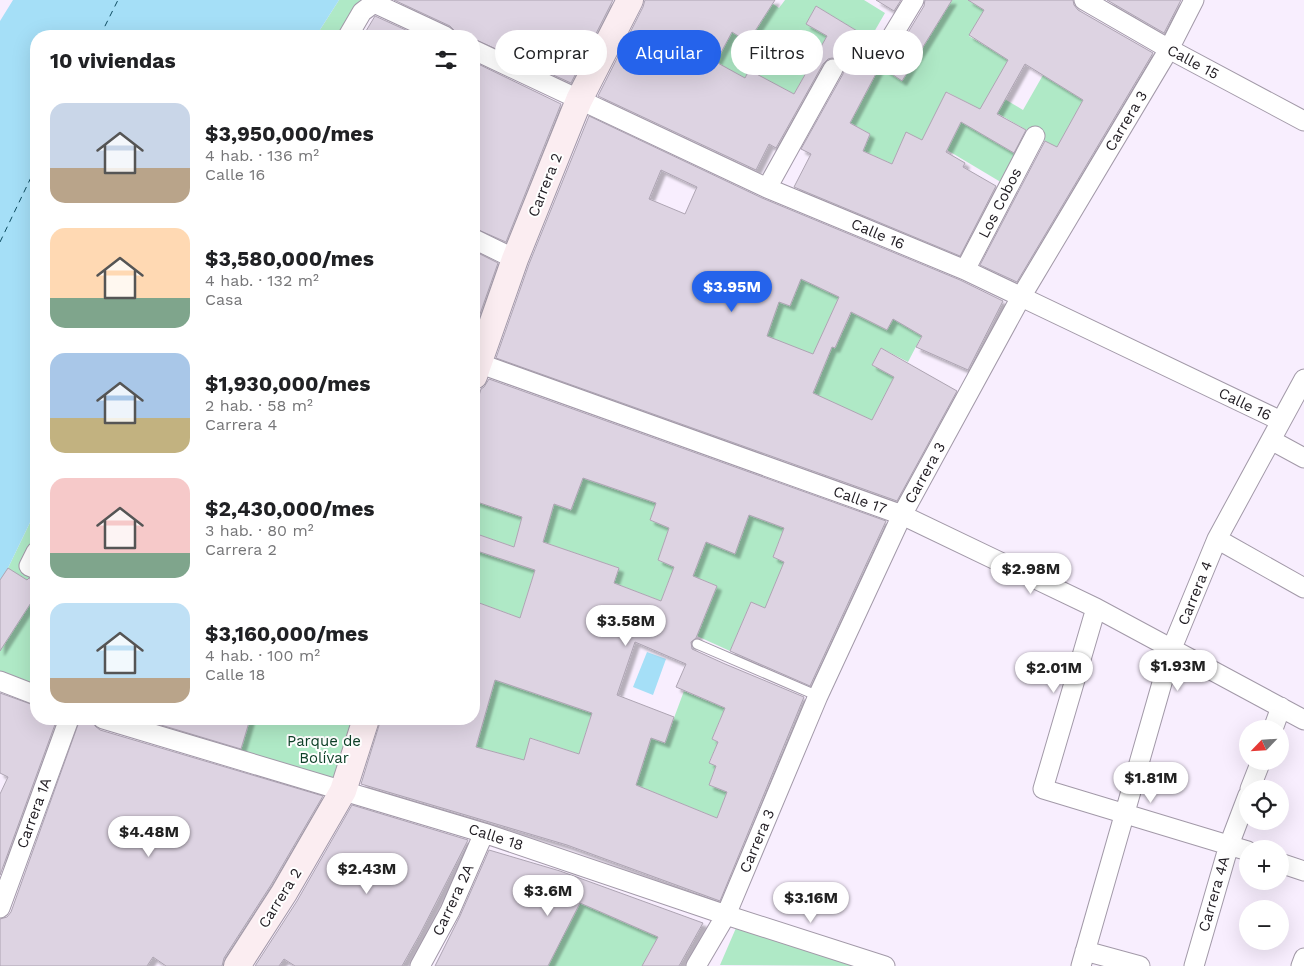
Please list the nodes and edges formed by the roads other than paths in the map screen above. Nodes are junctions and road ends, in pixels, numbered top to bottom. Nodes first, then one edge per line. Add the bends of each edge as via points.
1 (630, 0) edge
2 (914, 0) edge
3 (1084, 0) edge
4 (1194, 0) edge
5 (375, 2) edge
6 (352, 30) edge
7 (433, 30) edge
8 (896, 30) edge
9 (1169, 49) junction
10 (480, 53) edge
11 (833, 69) dead end
12 (578, 100) junction
13 (1304, 121) edge
14 (1034, 136) dead end
15 (767, 188) junction
16 (480, 242) edge
17 (515, 259) junction
18 (965, 270) junction
19 (1021, 297) junction
20 (480, 358) edge
21 (480, 370) edge
22 (1304, 379) edge
23 (1281, 421) junction
24 (1271, 440) junction
25 (1304, 458) edge
26 (902, 515) junction
27 (1217, 539) junction
28 (1304, 588) edge
29 (1096, 608) junction
30 (697, 644) dead end
31 (1172, 648) junction
32 (0, 681) edge
33 (30, 693) edge
34 (818, 696) junction
35 (1281, 707) junction
36 (1276, 720) edge
37 (1304, 720) edge
38 (66, 725) edge
39 (123, 725) edge
40 (364, 725) edge
41 (343, 791) junction
42 (1125, 814) junction
43 (1239, 818) edge
44 (484, 832) junction
45 (1228, 845) junction
46 (1239, 848) edge
47 (1289, 866) edge
48 (1304, 871) edge
49 (0, 908) edge
50 (726, 915) junction
51 (1304, 958) edge
52 (1083, 959) edge
53 (237, 966) edge
54 (420, 966) edge
55 (696, 966) edge
56 (885, 966) edge
57 (1140, 966) edge
58 (1194, 966) edge
59 (1301, 966) edge

1 - 12 main road, Carrera 2
2 - 8 street
3 - 9 street, Calle 15
4 - 9 street, Carrera 3
5 - 6 street via 362,12
5 - 7 street
9 - 13 street, Calle 15
9 - 19 street, Carrera 3
10 - 12 street, Calle 16
11 - 15 street
12 - 15 street, Calle 16
12 - 17 main road, Carrera 2
14 - 18 street, Los Cobos
15 - 18 street, Calle 16
16 - 17 street
17 - 20 main road, Carrera 2
18 - 19 street, Calle 16
19 - 23 street, Calle 16
19 - 26 street, Carrera 3
21 - 26 street, Calle 17
22 - 23 street, Carrera 4
23 - 24 street, Carrera 4
24 - 25 street, Calle 16
24 - 27 street, Carrera 4
26 - 29 street, Calle 17
26 - 34 street, Carrera 3
27 - 28 street
27 - 31 street, Carrera 4
29 - 31 street, Calle 17
29 - 42 street via 1043,789
30 - 34 lane
31 - 35 street, Calle 17
31 - 42 street, Carrera 4
32 - 33 street
34 - 50 street, Carrera 3
35 - 36 street
35 - 37 street, Calle 17
38 - 49 street, Carrera 1A
39 - 41 street, Calle 18
40 - 41 main road, Carrera 2
41 - 44 street, Calle 18
41 - 53 main road, Carrera 2
42 - 45 street
42 - 52 street, Carrera 4
43 - 45 street, Carrera 4A
44 - 50 street, Calle 18
44 - 54 street, Carrera 2A via 450,910
45 - 46 street
45 - 58 street, Carrera 4A
47 - 48 street
50 - 55 street, Carrera 3
50 - 56 street, Calle 18
51 - 59 street
52 - 57 street

